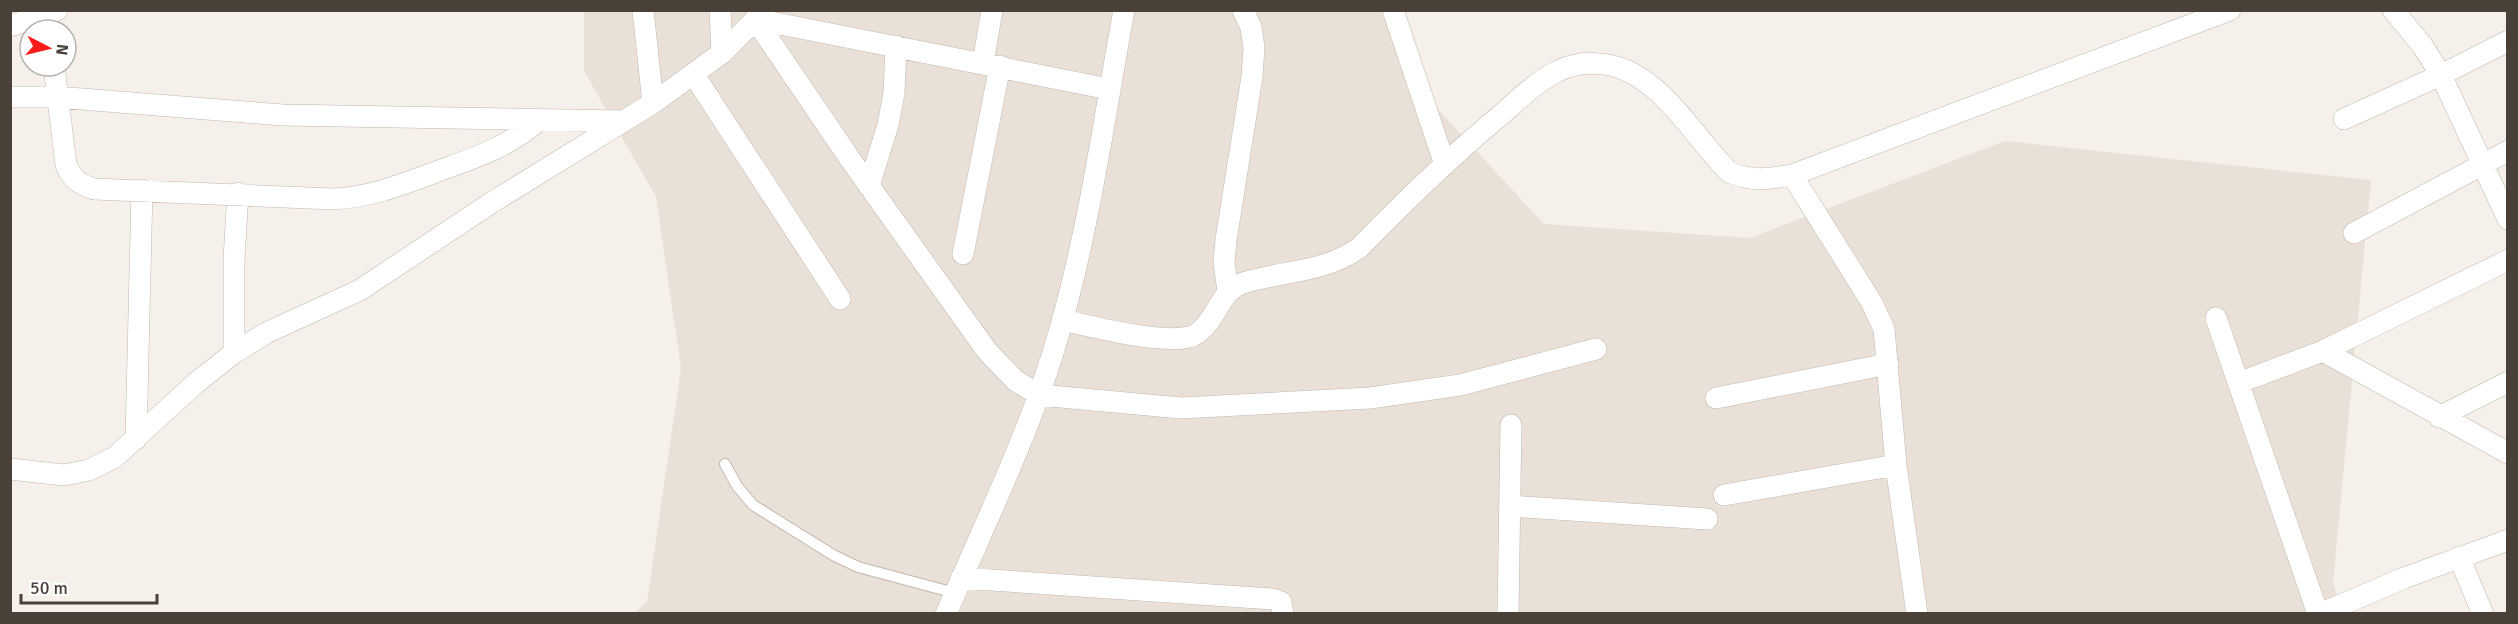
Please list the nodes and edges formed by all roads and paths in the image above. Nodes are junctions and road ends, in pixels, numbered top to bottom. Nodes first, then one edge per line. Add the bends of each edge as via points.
1 (643, 10) edge
2 (720, 10) edge
3 (992, 10) edge
4 (1125, 10) edge
5 (1243, 10) edge
6 (1393, 10) edge
7 (2230, 10) edge
8 (2393, 10) edge
9 (760, 15) edge
10 (52, 16) edge
11 (10, 26) edge
12 (2508, 41) edge
13 (896, 46) junction
14 (722, 53) junction
15 (992, 64) junction
16 (694, 75) junction
17 (2441, 75) junction
18 (55, 78) edge
19 (1109, 89) junction
20 (10, 97) edge
21 (56, 97) junction
22 (653, 103) junction
23 (2344, 119) dead end
24 (539, 120) junction
25 (623, 121) junction
26 (2508, 151) edge
27 (1444, 162) junction
28 (2480, 165) junction
29 (1792, 175) junction
30 (869, 186) junction
31 (142, 190) junction
32 (238, 193) junction
33 (2508, 219) edge
34 (2354, 233) dead end
35 (963, 254) dead end
36 (2508, 260) edge
37 (1228, 291) junction
38 (840, 299) dead end
39 (2216, 318) dead end
40 (1062, 320) junction
41 (1596, 349) dead end
42 (2324, 351) junction
43 (234, 353) junction
44 (1888, 364) junction
45 (2508, 382) edge
46 (2238, 383) junction
47 (1039, 395) junction
48 (1716, 398) dead end
49 (2439, 417) junction
50 (1511, 425) dead end
51 (136, 439) junction
52 (2508, 453) edge
53 (725, 464) dead end
54 (1896, 465) junction
55 (10, 469) edge
56 (1724, 495) dead end
57 (1510, 506) junction
58 (1707, 519) dead end
59 (2508, 540) edge
60 (2460, 557) junction
61 (958, 585) junction
62 (946, 614) edge
63 (1283, 614) edge
64 (1508, 614) edge
65 (1917, 614) edge
66 (2319, 614) edge
67 (2483, 614) edge

1 - 22 street
2 - 14 street
3 - 15 street
4 - 19 street
5 - 37 street via 1254,48 1226,240
6 - 27 street
7 - 29 street
8 - 17 street
9 - 13 street
9 - 14 street
9 - 30 street
10 - 11 street
12 - 17 street
13 - 15 street
13 - 30 street via 892,104
14 - 16 street
15 - 19 street
15 - 35 street
16 - 22 street
16 - 38 street
17 - 23 street
17 - 28 street
18 - 21 street
19 - 40 street
20 - 21 street
21 - 24 street via 282,115
21 - 31 street via 71,177 94,189
22 - 25 street
24 - 25 street
24 - 32 street via 497,150 362,197 333,200
25 - 43 street via 360,290 266,333
26 - 28 street
27 - 29 street via 1555,72 1596,63 1630,72 1646,82 1730,172 1759,180
27 - 37 street via 1344,259 1245,283
28 - 33 street
28 - 34 street
29 - 44 street via 1879,314
30 - 47 street via 987,351 1016,381
31 - 32 street
31 - 51 street
32 - 43 street
36 - 42 street
37 - 40 street via 1208,323 1190,337 1173,339
39 - 46 street
40 - 47 street
41 - 47 street via 1460,385 1370,398 1181,408
42 - 46 street
42 - 49 street
43 - 51 street
44 - 48 street
44 - 54 street
45 - 49 street
46 - 66 street
47 - 61 street
49 - 52 street
50 - 57 street
51 - 55 street via 115,457 89,470 64,475
53 - 61 lane via 753,505 833,555 876,573
54 - 56 street
54 - 65 street
57 - 58 street
57 - 64 street
59 - 60 street
60 - 66 street
60 - 67 street
61 - 62 street
61 - 63 street via 1273,599 1281,602

